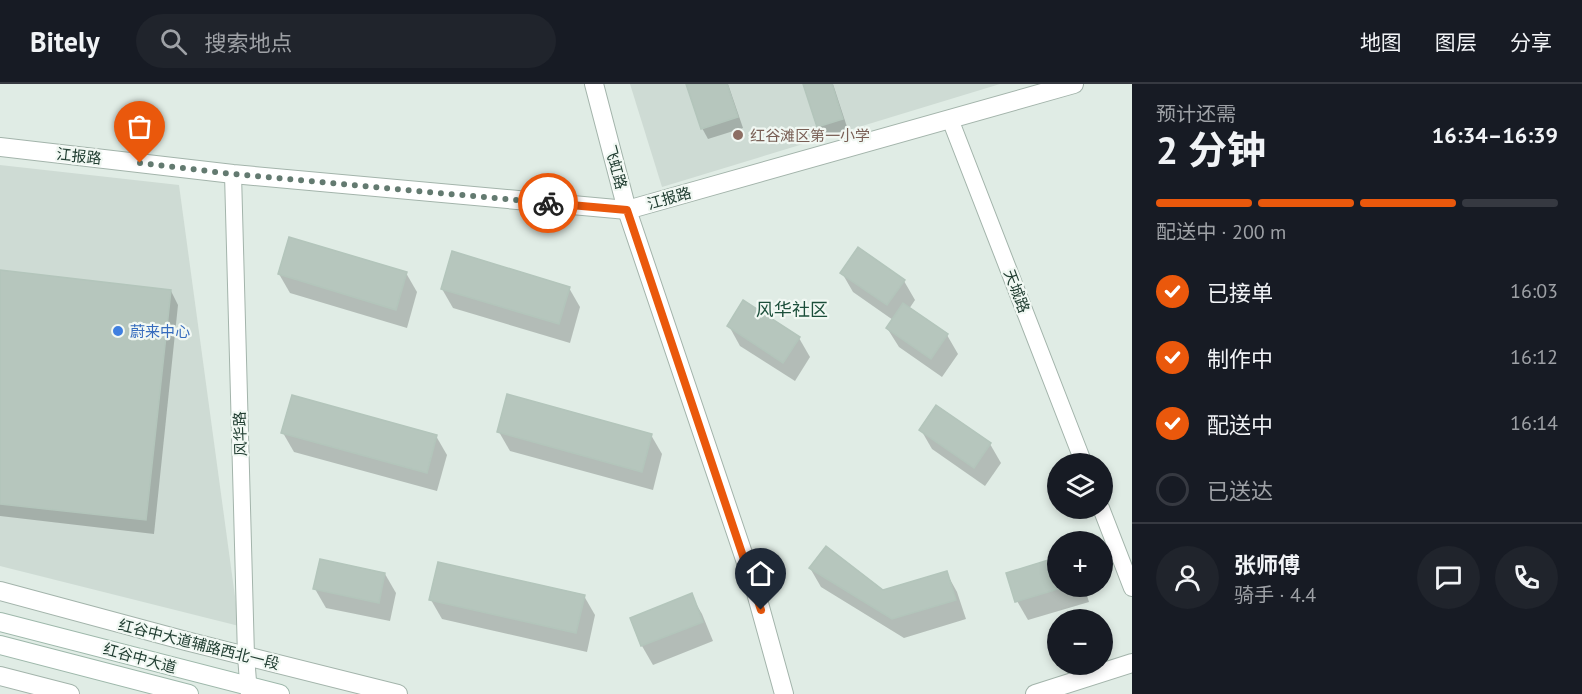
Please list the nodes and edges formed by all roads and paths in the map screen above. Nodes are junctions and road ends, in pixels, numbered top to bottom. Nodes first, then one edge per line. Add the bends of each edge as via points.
1 (594, 84) edge
2 (1074, 84) edge
3 (950, 119) junction
4 (0, 147) edge
5 (233, 174) junction
6 (627, 210) junction
7 (1080, 453) edge
8 (1105, 519) edge
9 (1132, 588) edge
10 (0, 591) edge
11 (0, 622) edge
12 (0, 645) edge
13 (246, 656) junction
14 (1132, 663) edge
15 (0, 676) edge
16 (249, 690) edge
17 (70, 694) edge
18 (189, 694) edge
19 (280, 694) edge
20 (398, 694) edge
21 (784, 694) edge
22 (1035, 694) edge

1 - 6 street, 飞虹路
2 - 3 street, 江报路
3 - 6 street, 江报路
3 - 7 street, 天城路
4 - 5 street, 江报路
5 - 6 street, 江报路
5 - 13 street, 风华路
6 - 21 street, 飞虹路 via 755,589
8 - 9 street
10 - 13 street, 红谷中大道辅路西北一段
11 - 16 street, 红谷中大道
12 - 18 street, 红谷中大道
13 - 16 street, 风华路
13 - 20 street, 红谷中大道辅路西北一段
14 - 22 street
15 - 17 street
16 - 19 street, 红谷中大道

